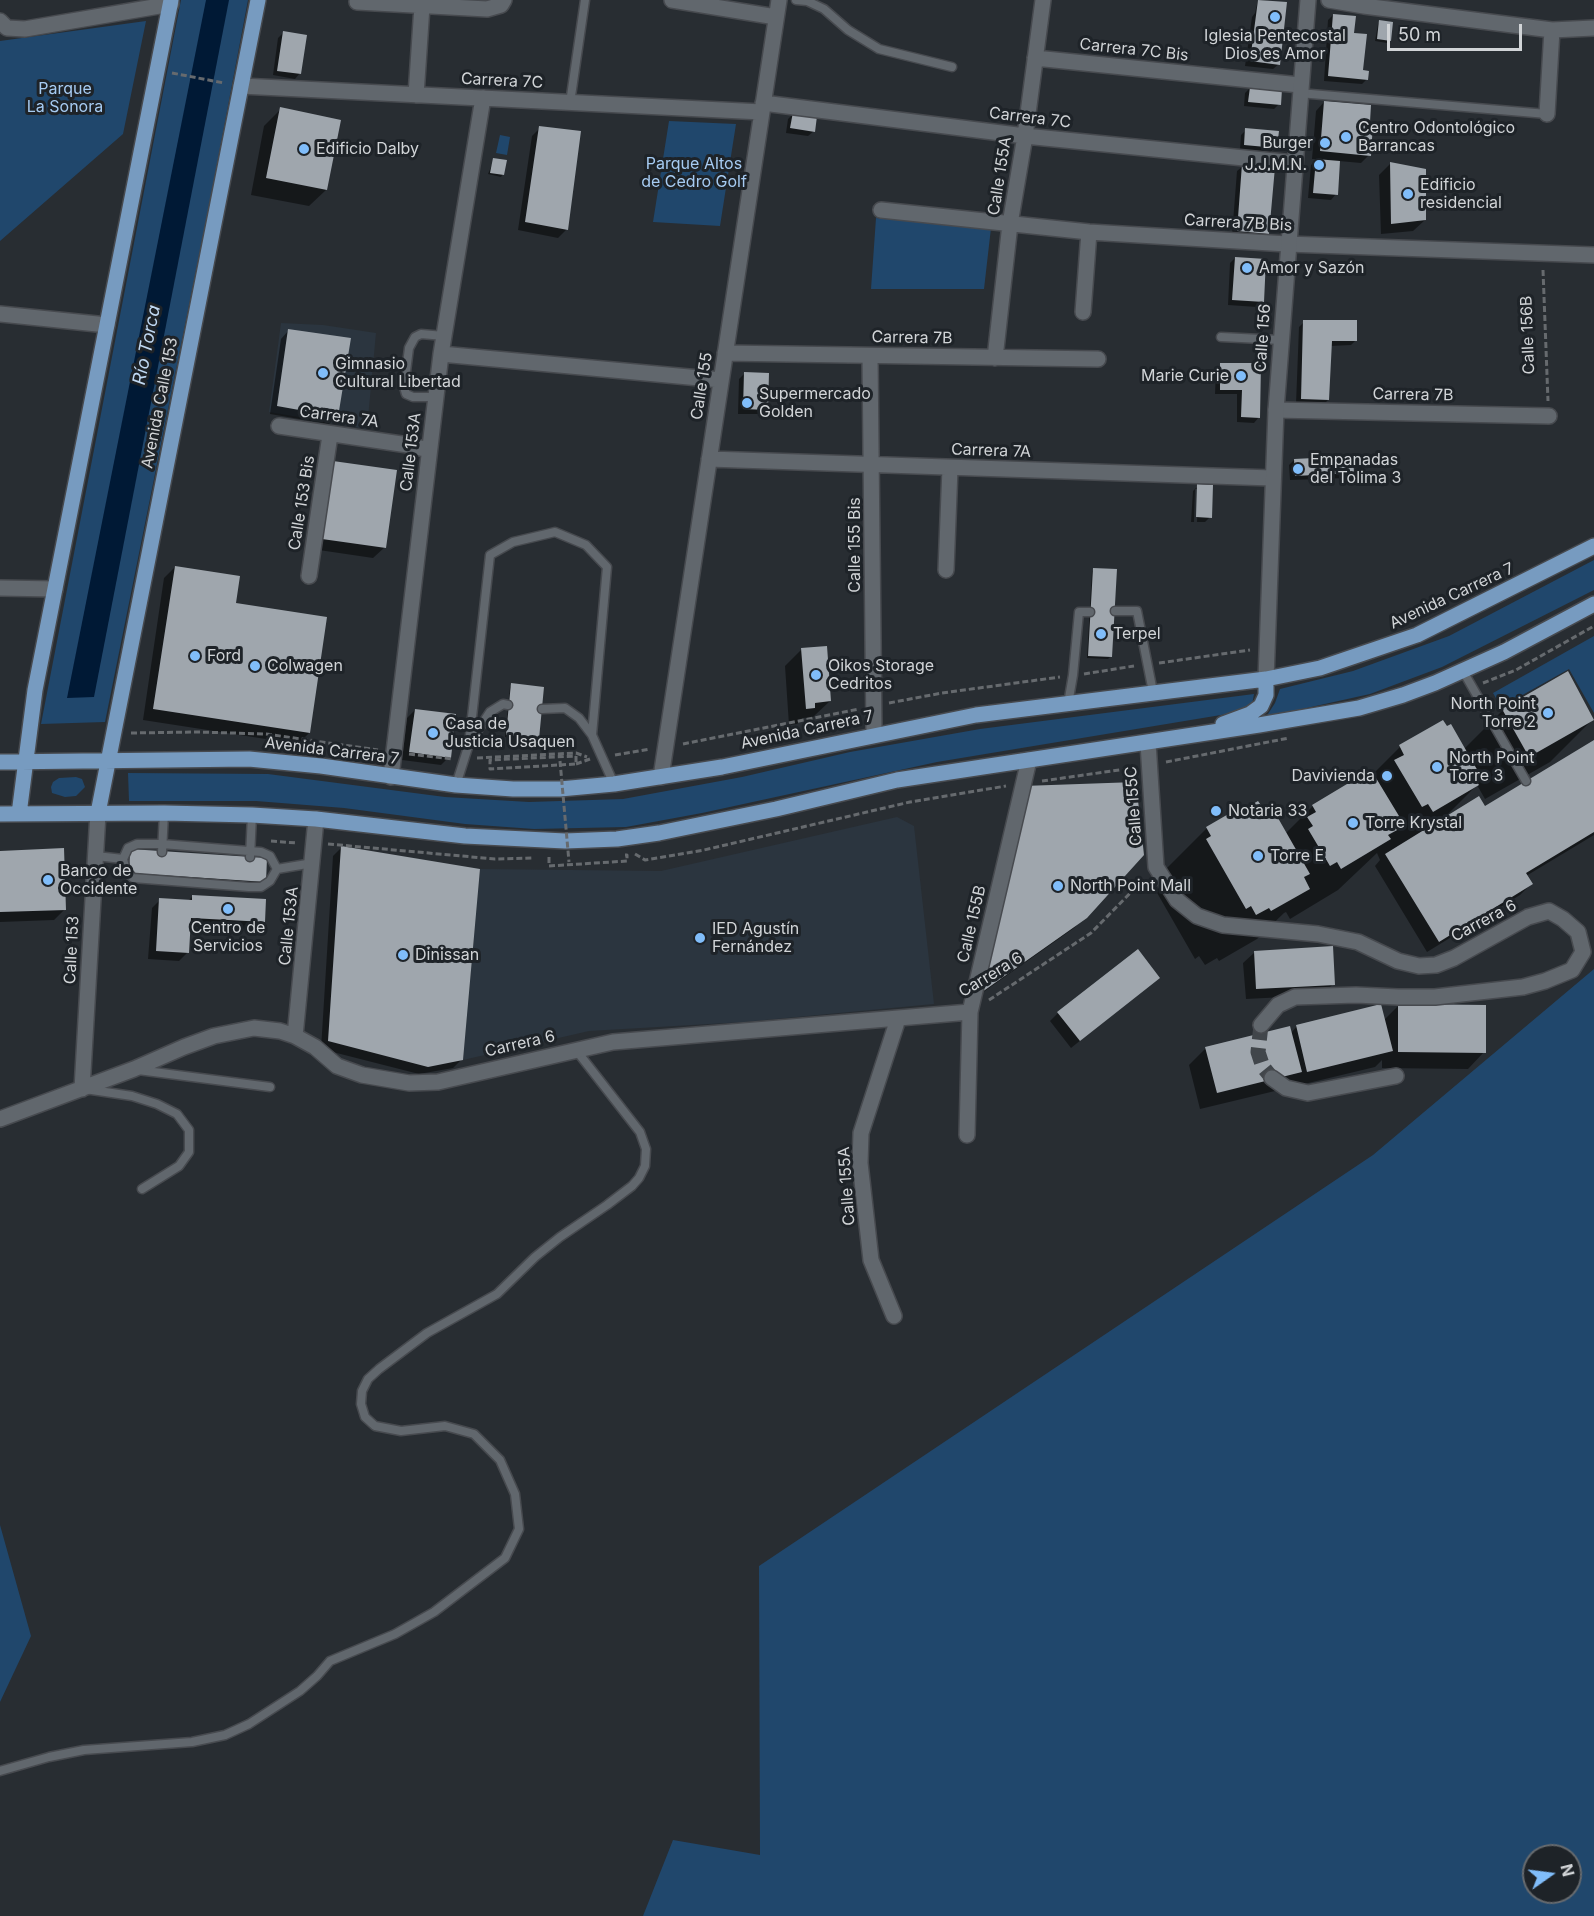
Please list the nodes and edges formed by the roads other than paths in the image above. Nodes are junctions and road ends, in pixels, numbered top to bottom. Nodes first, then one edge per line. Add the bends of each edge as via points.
1 (258, 0) edge
2 (585, 0) edge
3 (672, 0) edge
4 (779, 0) edge
5 (796, 0) edge
6 (1043, 0) edge
7 (1308, 0) edge
8 (1329, 0) edge
9 (171, 2) edge
10 (357, 2) dead end
11 (502, 3) edge
12 (422, 6) junction
13 (776, 17) junction
14 (0, 21) edge
15 (1594, 28) edge
16 (1552, 30) junction
17 (1035, 58) junction
18 (952, 67) dead end
19 (241, 86) junction
20 (1300, 89) junction
21 (416, 95) junction
22 (483, 98) junction
23 (570, 103) junction
24 (762, 107) junction
25 (1547, 114) joint
26 (1025, 136) junction
27 (1294, 163) junction
28 (881, 210) dead end
29 (1010, 224) junction
30 (1089, 232) junction
31 (1287, 244) junction
32 (1594, 255) edge
33 (1083, 312) dead end
34 (0, 314) edge
35 (107, 325) junction
36 (444, 336) junction
37 (1221, 337) dead end
38 (1281, 340) junction
39 (725, 353) junction
40 (441, 354) junction
41 (870, 356) junction
42 (995, 358) junction
43 (1098, 359) dead end
44 (721, 380) junction
45 (436, 397) junction
46 (1276, 410) junction
47 (1549, 416) road end
48 (279, 426) dead end
49 (330, 435) junction
50 (429, 450) junction
51 (709, 459) junction
52 (872, 465) junction
53 (950, 468) junction
54 (1272, 478) junction
55 (1594, 546) edge
56 (946, 570) dead end
57 (309, 576) dead end
58 (0, 588) edge
59 (55, 589) junction
60 (1594, 604) edge
61 (1115, 611) dead end
62 (1090, 612) dead end
63 (1464, 670) junction
64 (1266, 679) junction
65 (1153, 692) junction
66 (1068, 704) junction
67 (508, 705) dead end
68 (542, 709) dead end
69 (874, 734) junction
70 (592, 735) junction
71 (1180, 737) junction
72 (1148, 743) junction
73 (469, 744) junction
74 (109, 760) junction
75 (1029, 760) junction
76 (0, 762) edge
77 (25, 762) junction
78 (390, 777) junction
79 (661, 777) junction
80 (1526, 781) dead end
81 (456, 784) junction
82 (614, 784) junction
83 (98, 813) junction
84 (164, 813) junction
85 (0, 814) edge
86 (19, 814) junction
87 (252, 815) junction
88 (316, 819) junction
89 (162, 848) junction
90 (250, 854) junction
91 (96, 856) junction
92 (123, 859) junction
93 (313, 862) junction
94 (1156, 867) joint
95 (277, 869) junction
96 (970, 1012) junction
97 (898, 1019) junction
98 (1261, 1025) tunnel mouth
99 (296, 1036) junction
100 (576, 1050) junction
101 (134, 1069) junction
102 (1396, 1076) dead end
103 (1272, 1078) tunnel mouth
104 (270, 1087) dead end
105 (82, 1089) junction
106 (0, 1119) edge
107 (967, 1136) dead end
108 (142, 1189) dead end
109 (894, 1316) dead end
110 (0, 1772) edge

1 - 19 main road, Avenida Calle 153
2 - 23 lane
3 - 13 street
4 - 13 street, Calle 155
5 - 18 lane via 824,9 848,30 879,48
6 - 17 street, Calle 155A
7 - 20 street, Calle 156
8 - 16 street
9 - 14 street via 25,29 7,28
9 - 35 main road
10 - 12 street
11 - 12 street via 487,9
12 - 21 street
13 - 24 street, Calle 155
15 - 16 street
16 - 25 street
17 - 20 street, Carrera 7C Bis
17 - 26 street, Calle 155A
19 - 21 street, Carrera 7C
19 - 74 main road, Avenida Calle 153
20 - 25 lane, Carrera 7C Bis
20 - 27 street, Calle 156
21 - 22 street, Carrera 7C
22 - 23 street, Carrera 7C
22 - 36 street, Calle 153A
23 - 24 street, Carrera 7C
24 - 26 street, Carrera 7C
24 - 39 street, Calle 155
26 - 27 street, Carrera 7C
26 - 29 street, Calle 155A
27 - 31 street, Calle 156
28 - 29 street, Carrera 7B Bis
29 - 30 street, Carrera 7B Bis
29 - 42 street, Calle 155A
30 - 31 street, Carrera 7B Bis
30 - 33 street
31 - 32 street, Carrera 7B Bis
31 - 38 street, Calle 156
34 - 35 street
35 - 59 main road
36 - 40 street, Calle 153A
36 - 45 lane via 415,337 404,387 413,398
37 - 38 lane
38 - 46 street, Calle 156
39 - 41 street, Carrera 7B
39 - 44 street, Calle 155
40 - 44 street
40 - 45 street, Calle 153A
41 - 42 street, Carrera 7B
41 - 52 street, Calle 155 Bis
42 - 43 street, Carrera 7B
44 - 51 street, Calle 155
45 - 50 street, Calle 153A
46 - 47 street, Carrera 7B
46 - 54 street, Calle 156
48 - 49 street, Carrera 7A
49 - 50 street, Carrera 7A
49 - 57 street, Calle 153 Bis
50 - 78 street, Calle 153A
51 - 52 street, Carrera 7A
51 - 79 street, Calle 155
52 - 53 street, Carrera 7A
52 - 69 street, Calle 155 Bis
53 - 54 street, Carrera 7A
53 - 56 street
54 - 64 street, Calle 156
55 - 64 main road, Avenida Carrera 7 via 1418,635 1329,665
58 - 59 street
59 - 77 main road
60 - 63 main road
61 - 65 lane via 1137,611
62 - 66 lane via 1079,612
63 - 71 main road via 1359,708
63 - 80 lane
64 - 65 main road, Avenida Carrera 7
64 - 71 main road via 1261,706 1250,714
65 - 66 main road, Avenida Carrera 7
66 - 69 main road, Avenida Carrera 7 via 976,715
67 - 73 lane via 490,712
68 - 70 lane via 565,708
69 - 79 main road, Avenida Carrera 7
70 - 73 lane via 607,567 586,545 555,531 513,542 489,555
70 - 82 lane
71 - 72 main road
72 - 75 main road
72 - 94 street, Calle 155C
73 - 81 lane
74 - 77 main road, Avenida Carrera 7
74 - 78 main road, Avenida Carrera 7 via 249,759
74 - 83 main road, Avenida Calle 153
75 - 88 main road via 897,780 776,809 617,839 565,841 465,836
75 - 96 street, Calle 155B
76 - 77 main road, Avenida Carrera 7
77 - 86 main road
78 - 81 main road, Avenida Carrera 7
79 - 82 main road, Avenida Carrera 7
81 - 82 main road, Avenida Carrera 7 via 560,789
83 - 84 main road
83 - 86 main road
83 - 91 street, Calle 153
84 - 87 main road
84 - 89 lane
85 - 86 main road
87 - 88 main road
87 - 90 lane
88 - 93 street, Calle 153A
89 - 90 lane
89 - 92 lane via 137,844 128,848
90 - 95 lane via 261,852 270,856
91 - 92 lane
91 - 105 street, Calle 153
92 - 95 lane via 133,878 261,887
93 - 95 lane
93 - 99 street, Calle 153A
94 - 98 street, Carrera 6 via 1177,900 1197,916 1223,925 1358,942 1398,961 1419,966 1454,958 1528,917 1549,911 1578,932 1583,952 1572,970 1545,981 1436,997 1295,997 1278,1005
96 - 97 street, Carrera 6
96 - 107 street, Calle 155B
97 - 100 street, Carrera 6 via 613,1042
97 - 109 street, Calle 155A via 861,1133 860,1163 871,1260
99 - 100 street, Carrera 6 via 338,1066 362,1075 409,1083 438,1082
99 - 101 street, Carrera 6 via 254,1028 214,1036
100 - 110 lane via 640,1132 646,1149 645,1166 639,1178 535,1257 497,1294 427,1333 379,1369 362,1391 365,1417 375,1426 401,1431 445,1426 464,1431 474,1434 500,1460 515,1494 519,1529 505,1558 434,1612 330,1661 300,1691 225,1735 192,1742 84,1750 49,1756
101 - 104 lane
101 - 105 street, Carrera 6
102 - 103 street via 1308,1093 1286,1088
105 - 106 street, Carrera 6
105 - 108 lane via 157,1104 177,1114 189,1130 189,1152 179,1166

